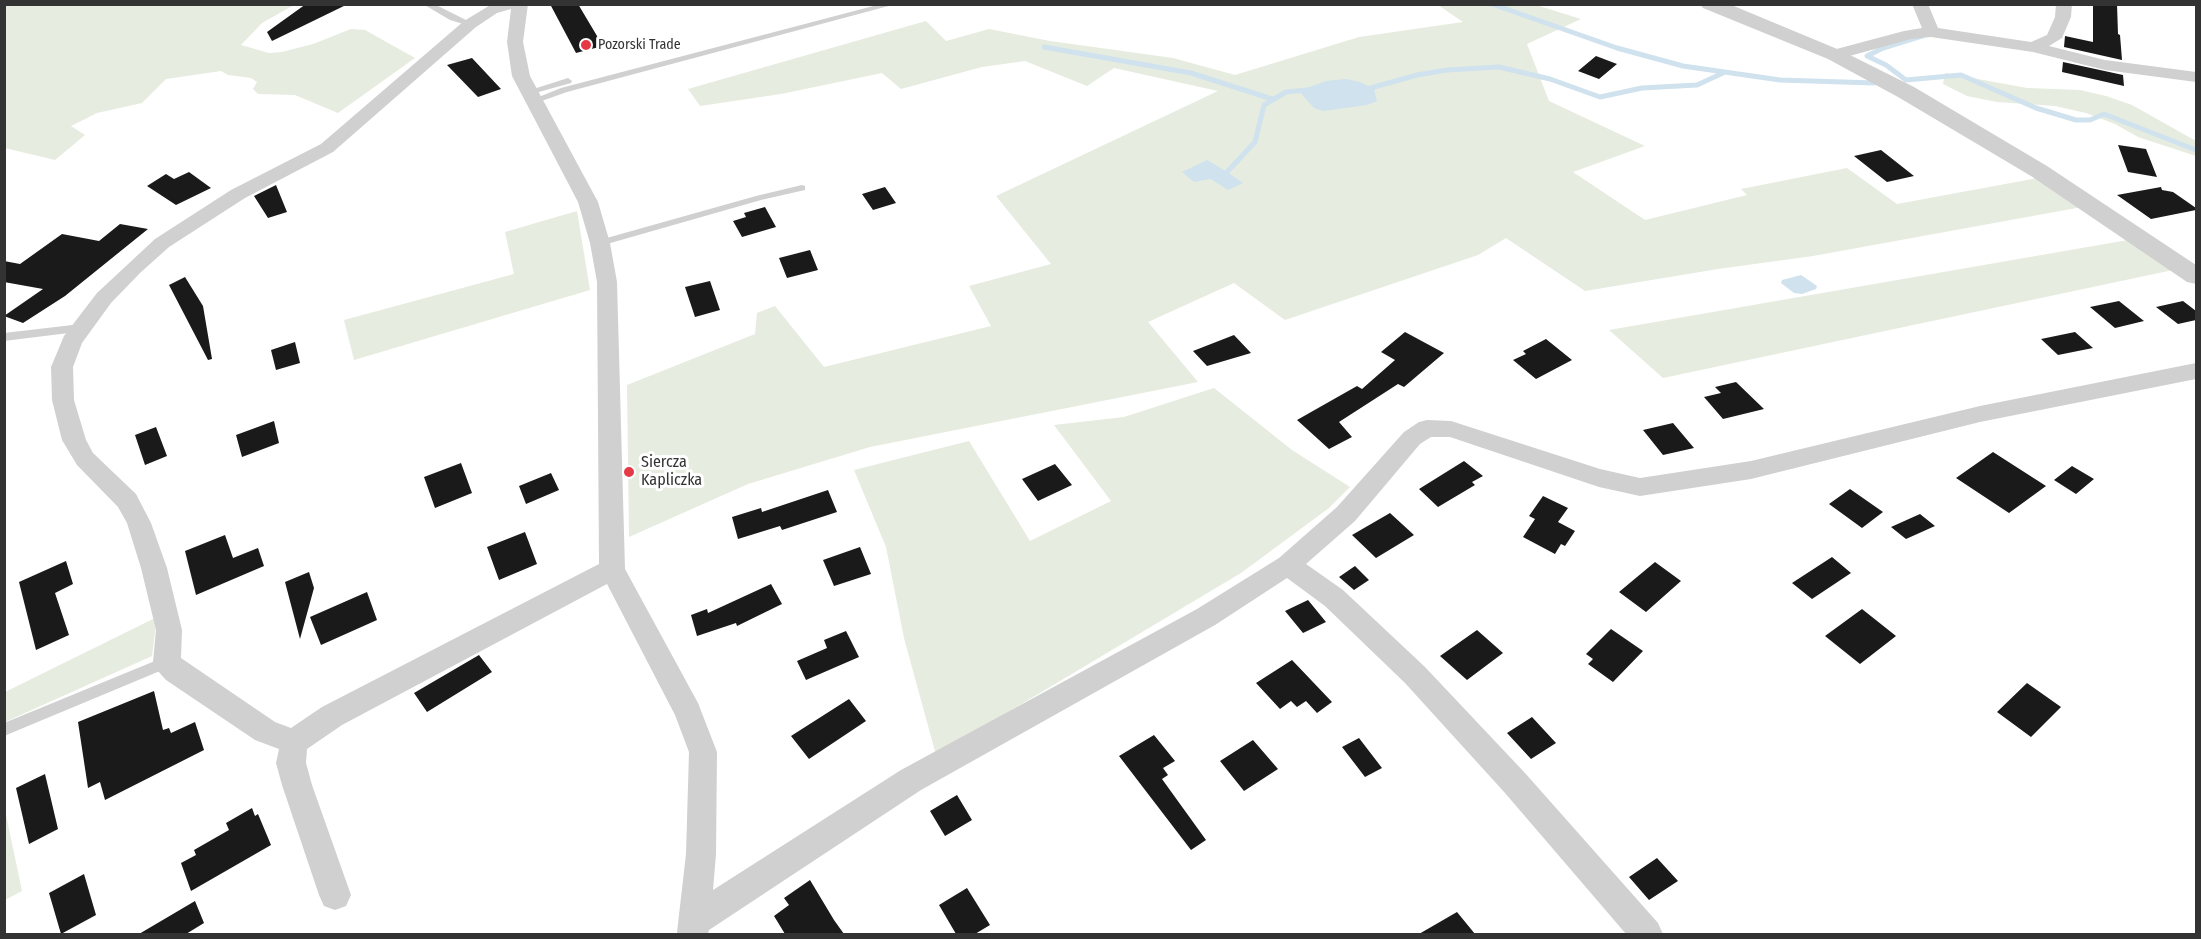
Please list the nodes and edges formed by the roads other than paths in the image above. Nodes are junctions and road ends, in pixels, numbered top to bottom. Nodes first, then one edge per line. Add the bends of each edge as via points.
1 (427, 4) edge
2 (511, 4) edge
3 (520, 4) edge
4 (892, 4) edge
5 (1710, 4) edge
6 (1920, 4) edge
7 (2064, 4) edge
8 (470, 24) junction
9 (1930, 32) junction
10 (725, 40) dead end
11 (2033, 46) junction
12 (1835, 55) junction
13 (2196, 76) edge
14 (531, 96) junction
15 (802, 188) dead end
16 (774, 189) dead end
17 (714, 211) junction
18 (600, 243) junction
19 (2196, 276) edge
20 (81, 328) junction
21 (4, 337) edge
22 (2196, 371) edge
23 (1288, 565) junction
24 (612, 569) junction
25 (167, 662) junction
26 (4, 730) edge
27 (294, 742) junction
28 (335, 895) dead end
29 (693, 928) edge
30 (1647, 934) edge

1 - 8 lane
2 - 8 street via 491,10
3 - 14 street via 515,42 521,76
4 - 14 lane
5 - 12 street
6 - 9 street
7 - 11 street via 2064,17 2054,38
8 - 20 street via 327,148 238,194 162,243 112,290
9 - 11 street
9 - 12 street
10 - 14 lane
11 - 13 street via 2105,65
12 - 19 street via 2039,171
14 - 18 street via 588,202
15 - 17 lane
16 - 17 lane
17 - 18 lane
18 - 24 street via 607,288
20 - 21 lane
20 - 25 street via 62,367 66,416 85,459 127,501 139,523 169,630
22 - 23 street via 1980,414 1751,470 1640,487 1599,478 1451,429 1427,429 1412,438 1346,514
23 - 29 street via 1206,616 911,780
23 - 30 street via 1334,598 1415,675
24 - 27 street via 332,716
24 - 29 street via 688,712 703,752 701,854
25 - 26 lane
25 - 27 street via 265,731
27 - 28 street via 291,763

